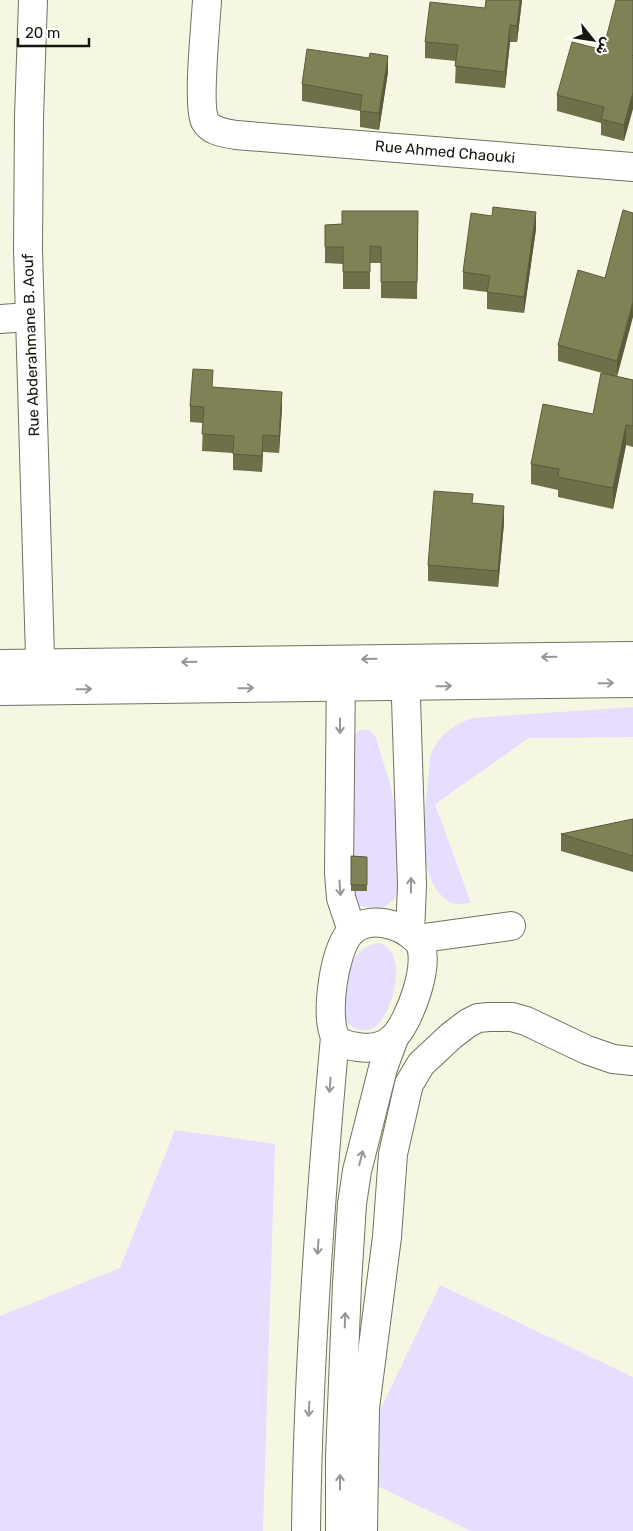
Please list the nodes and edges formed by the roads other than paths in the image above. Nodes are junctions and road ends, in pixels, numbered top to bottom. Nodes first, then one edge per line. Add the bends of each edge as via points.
1 (33, 0) edge
2 (207, 0) edge
3 (633, 167) edge
4 (29, 317) junction
5 (0, 318) edge
6 (633, 656) edge
7 (404, 659) junction
8 (340, 660) junction
9 (0, 664) edge
10 (40, 677) junction
11 (633, 683) edge
12 (406, 686) junction
13 (340, 687) junction
14 (0, 691) edge
15 (511, 926) dead end
16 (352, 931) junction
17 (413, 937) junction
18 (335, 1036) junction
19 (394, 1038) junction
20 (633, 1061) edge
21 (306, 1531) edge
22 (340, 1531) edge
23 (363, 1531) edge

1 - 4 street, Rue Abderahmane B. Aouf
2 - 3 street, Rue Ahmed Chaouki via 202,111 205,120 215,130 257,137
4 - 5 street
4 - 10 street, Rue Abderahmane B. Aouf
6 -> 7 street
7 -> 8 street
7 - 12 street
8 -> 10 street
8 - 13 street
9 - 10 street
10 -> 13 street
10 - 14 street
12 -> 11 street
12 - 13 street
17 -> 12 street
13 -> 16 street via 339,873 341,898
15 - 17 street
16 - 17 street via 382,922
16 - 18 street via 340,952 335,973 331,1014
17 - 19 street via 421,945 423,953 421,976 415,998
18 - 19 street via 344,1044 366,1048 378,1047
18 -> 21 street via 316,1276
22 -> 19 street via 340,1447 352,1204 383,1068
20 - 23 street via 593,1053 526,1021 490,1017 473,1020 451,1036 421,1064 409,1084 393,1154 387,1237 366,1408

